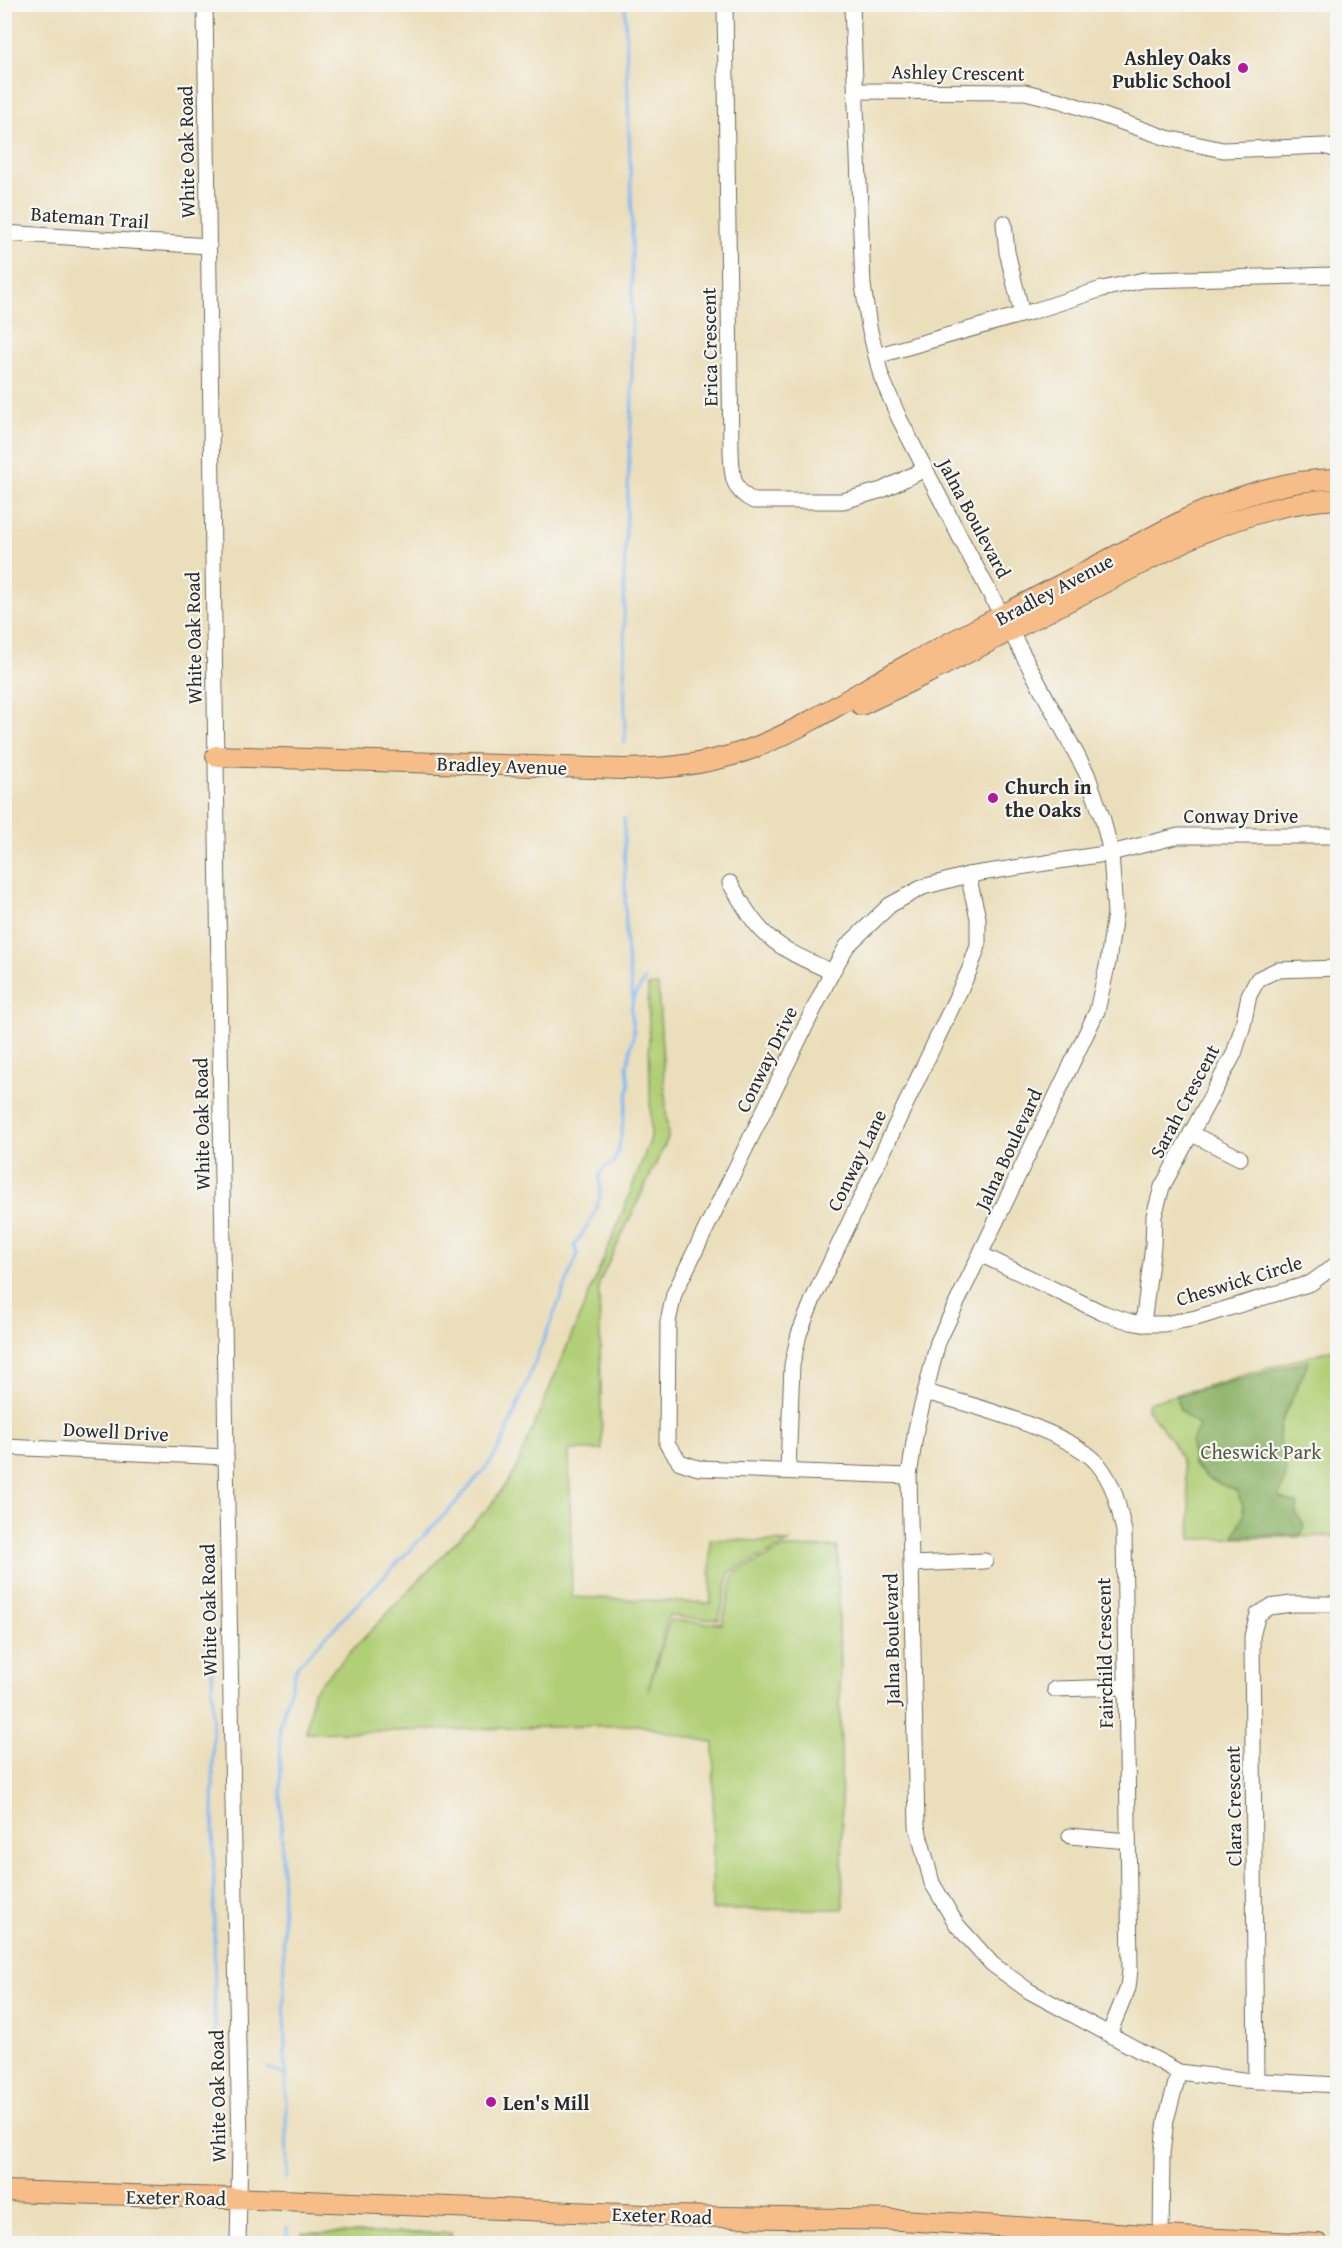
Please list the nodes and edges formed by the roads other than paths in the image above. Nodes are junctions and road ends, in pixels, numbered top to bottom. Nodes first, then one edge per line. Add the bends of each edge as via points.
1 (205, 4) edge
2 (725, 4) edge
3 (852, 4) edge
4 (857, 91) junction
5 (1338, 150) edge
6 (1004, 223) dead end
7 (4, 233) edge
8 (209, 246) junction
9 (1338, 274) edge
10 (1022, 314) junction
11 (876, 357) junction
12 (925, 469) junction
13 (1338, 479) edge
14 (1338, 498) edge
15 (1006, 623) junction
16 (216, 756) junction
17 (1338, 836) edge
18 (1111, 853) junction
19 (968, 875) junction
20 (730, 883) dead end
21 (1338, 968) edge
22 (832, 972) junction
23 (1192, 1134) junction
24 (1240, 1158) dead end
25 (981, 1255) junction
26 (1338, 1263) edge
27 (1143, 1324) junction
28 (925, 1392) junction
29 (4, 1447) edge
30 (226, 1457) junction
31 (788, 1470) junction
32 (909, 1476) junction
33 (985, 1561) dead end
34 (911, 1564) junction
35 (1338, 1604) edge
36 (1124, 1687) junction
37 (1055, 1689) dead end
38 (1070, 1836) dead end
39 (1128, 1841) junction
40 (1110, 2034) junction
41 (1179, 2072) junction
42 (1256, 2081) junction
43 (1338, 2085) edge
44 (4, 2191) edge
45 (239, 2198) junction
46 (1161, 2239) edge
47 (238, 2244) edge
48 (1318, 2244) edge

1 - 8 street, White Oak Road
2 - 12 street, Erica Crescent via 732,475 743,496 754,501 843,501 882,490
3 - 4 street, Jalna Boulevard
4 - 5 street, Ashley Crescent via 1025,92 1062,100 1167,138 1223,150 1324,146
4 - 11 street, Jalna Boulevard via 863,285
6 - 10 street
7 - 8 street, Bateman Trail
8 - 16 street, White Oak Road
9 - 10 street via 1144,280
10 - 11 street
11 - 12 street, Jalna Boulevard via 881,376
12 - 15 street, Jalna Boulevard
13 - 15 main road, Bradley Avenue via 1232,498 1188,518
14 - 15 main road, Bradley Avenue via 1281,507 1230,521
15 - 16 main road, Bradley Avenue via 928,673 830,720 760,746 698,763 647,769
15 - 18 street, Jalna Boulevard via 1087,774
16 - 30 street, White Oak Road
17 - 18 street, Conway Drive via 1178,836
18 - 19 street, Conway Drive
18 - 25 street, Jalna Boulevard via 1115,914 1097,1011
19 - 22 street, Conway Drive via 923,887 890,905 847,946
19 - 31 street, Conway Lane via 978,918 978,946 799,1334 792,1365
20 - 22 street via 769,937
21 - 23 street, Sarah Crescent via 1277,970 1258,979 1249,995 1234,1054
22 - 31 street, Conway Drive via 674,1294 668,1322 667,1444 680,1462 698,1468
23 - 24 street
23 - 27 street, Sarah Crescent via 1162,1187 1154,1216
25 - 27 street, Cheswick Circle via 1103,1313
25 - 28 street, Jalna Boulevard via 938,1342
26 - 27 street, Cheswick Circle via 1311,1283 1196,1318
28 - 32 street, Jalna Boulevard
28 - 36 street, Fairchild Crescent via 1002,1414 1077,1446 1097,1462 1115,1492 1124,1532
29 - 30 street, Dowell Drive
30 - 45 street, White Oak Road
31 - 32 street, Conway Drive
32 - 34 street, Jalna Boulevard
33 - 34 street
34 - 40 street, Jalna Boulevard via 917,1826 932,1883 957,1924 992,1964 1029,1991
35 - 42 street, Clara Crescent via 1270,1607 1258,1614 1252,1636
36 - 37 street
36 - 39 street, Fairchild Crescent
38 - 39 street
39 - 40 street, Fairchild Crescent via 1130,1970 1128,1988
40 - 41 street, Jalna Boulevard
41 - 42 street, Jalna Boulevard
41 - 46 street via 1162,2153
42 - 43 street, Jalna Boulevard
44 - 45 main road, Exeter Road
45 - 46 main road, Exeter Road via 669,2216 901,2220
45 - 47 street, White Oak Road
46 - 48 main road, Exeter Road

